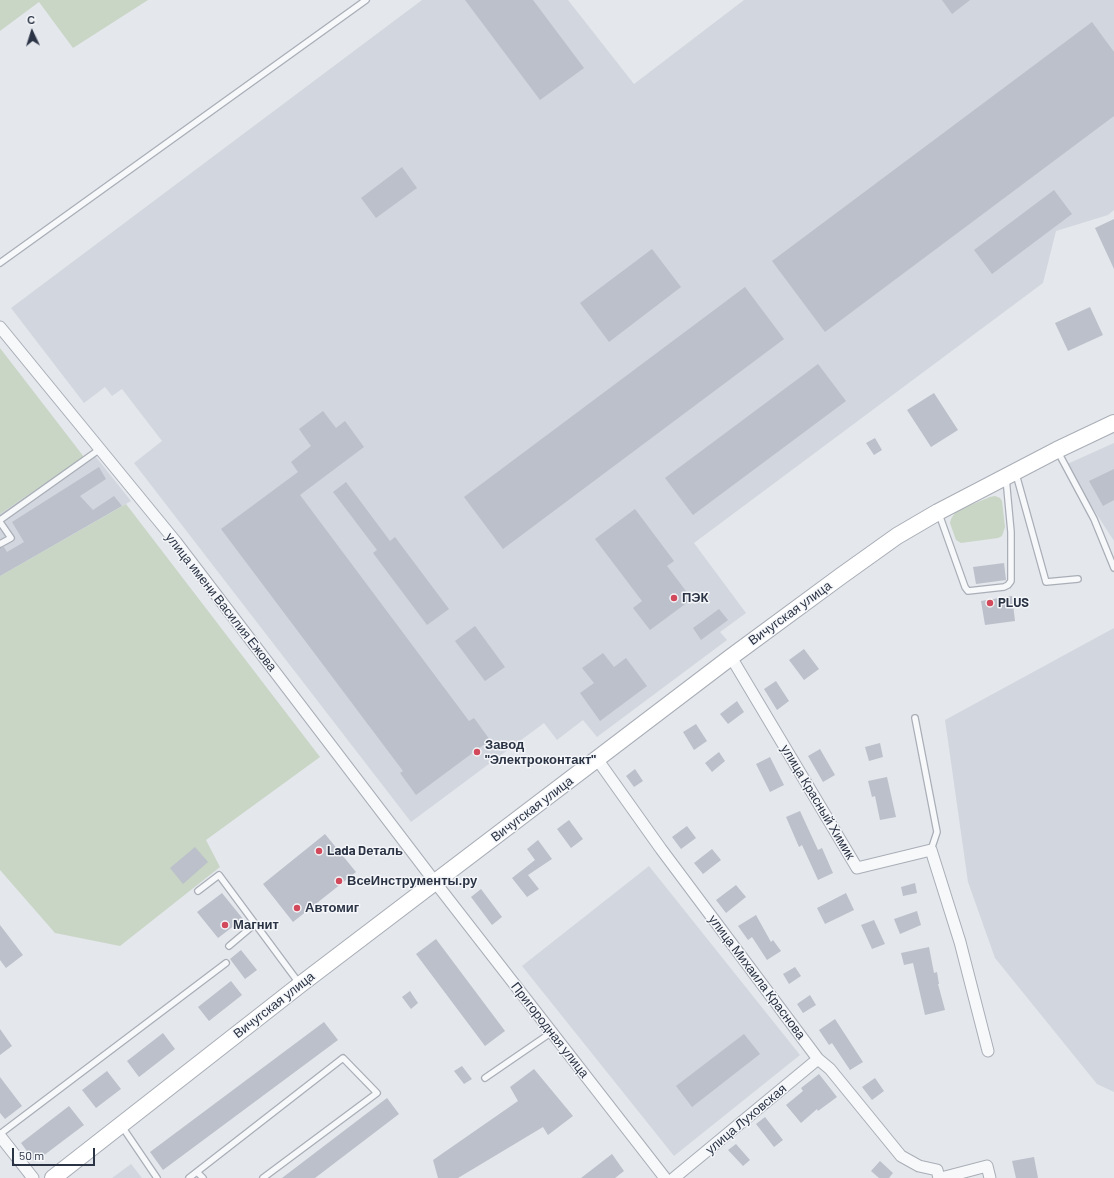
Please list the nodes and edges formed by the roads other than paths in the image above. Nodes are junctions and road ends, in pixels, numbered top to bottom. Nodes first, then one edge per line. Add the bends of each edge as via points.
1 (366, 0) edge
2 (0, 263) edge
3 (0, 327) edge
4 (1114, 424) edge
5 (100, 449) junction
6 (1057, 450) junction
7 (1011, 474) junction
8 (938, 512) junction
9 (0, 521) edge
10 (0, 544) edge
11 (1114, 568) edge
12 (1078, 579) dead end
13 (731, 657) junction
14 (915, 718) dead end
15 (597, 759) junction
16 (931, 850) junction
17 (435, 882) junction
18 (198, 891) dead end
19 (255, 924) junction
20 (229, 946) dead end
21 (226, 963) dead end
22 (301, 984) junction
23 (552, 1032) junction
24 (988, 1051) dead end
25 (818, 1059) junction
26 (485, 1078) dead end
27 (121, 1125) junction
28 (0, 1135) edge
29 (197, 1172) junction
30 (939, 1175) edge
31 (33, 1178) edge
32 (53, 1178) edge
33 (157, 1178) edge
34 (189, 1178) edge
35 (203, 1178) edge
36 (263, 1178) edge
37 (665, 1178) edge
38 (674, 1178) edge
39 (990, 1178) edge

1 - 2 lane
3 - 5 street, улица имени Василия Ежова
4 - 6 main road, Вичугская улица
5 - 9 lane
5 - 17 street, улица имени Василия Ежова via 176,542
6 - 7 main road, Вичугская улица
6 - 11 lane via 1094,519
7 - 8 main road, Вичугская улица
7 - 8 lane via 1011,580 1008,585 968,591
7 - 12 lane via 1046,582
8 - 13 main road, Вичугская улица via 897,536
9 - 10 lane via 11,538
13 - 15 main road, Вичугская улица
13 - 16 street, улица Красный Химик via 857,868
14 - 16 lane via 937,832
15 - 17 main road, Вичугская улица
15 - 25 street, улица Михаила Краснова
16 - 24 street via 960,942
17 - 22 main road, Вичугская улица
17 - 23 street, Пригородная улица
18 - 19 lane via 219,875
19 - 20 lane
19 - 22 lane
21 - 28 lane
22 - 27 main road, Вичугская улица
23 - 26 lane
23 - 37 street, Пригородная улица
25 - 30 street, улица Михаила Краснова via 901,1156
25 - 38 street, улица Луховская
27 - 32 main road, Вичугская улица
27 - 33 lane
28 - 31 street
29 - 34 lane
29 - 35 lane
29 - 36 lane via 343,1058 377,1093
30 - 39 street via 987,1166

